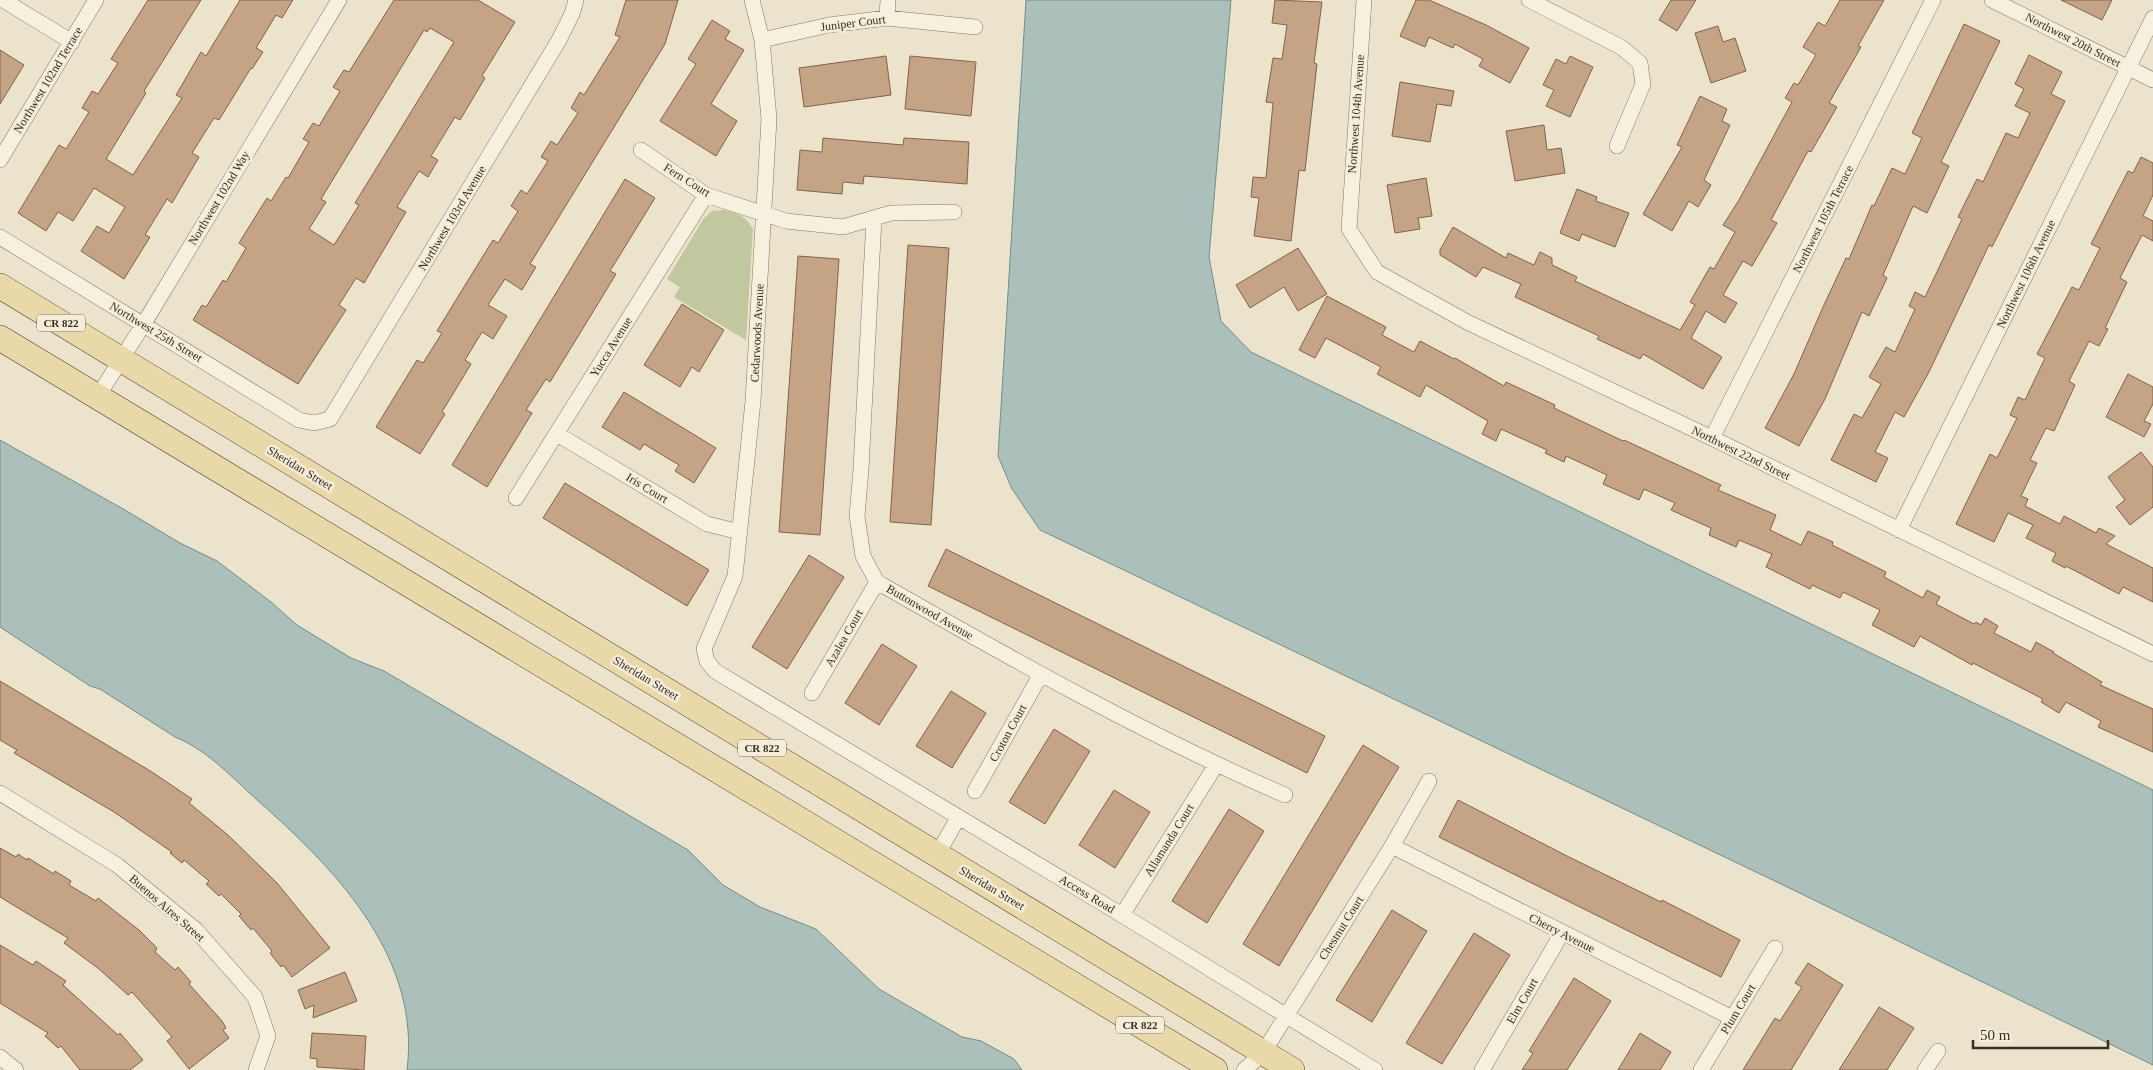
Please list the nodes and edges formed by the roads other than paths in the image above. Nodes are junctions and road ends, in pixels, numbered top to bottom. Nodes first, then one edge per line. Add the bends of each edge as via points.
1 (3, 0) edge
2 (96, 0) edge
3 (339, 0) edge
4 (576, 0) edge
5 (752, 0) edge
6 (888, 0) edge
7 (1364, 0) edge
8 (1529, 0) edge
9 (1933, 0) edge
10 (1992, 0) edge
11 (886, 18) junction
12 (2153, 18) edge
13 (974, 27) dead end
14 (762, 40) junction
15 (72, 42) junction
16 (2128, 68) junction
17 (2153, 80) edge
18 (1617, 146) dead end
19 (641, 150) dead end
20 (0, 160) edge
21 (706, 195) junction
22 (954, 212) dead end
23 (764, 214) junction
24 (874, 218) junction
25 (1349, 229) joint
26 (0, 237) edge
27 (0, 286) edge
28 (143, 325) junction
29 (0, 338) edge
30 (121, 360) junction
31 (98, 396) junction
32 (314, 423) joint
33 (558, 434) junction
34 (1712, 438) junction
35 (516, 498) dead end
36 (1899, 530) junction
37 (740, 532) junction
38 (877, 582) junction
39 (2153, 654) edge
40 (707, 661) joint
41 (1040, 676) junction
42 (812, 693) dead end
43 (1216, 766) junction
44 (1429, 781) dead end
45 (975, 791) dead end
46 (0, 793) edge
47 (1285, 796) dead end
48 (958, 818) junction
49 (1392, 846) junction
50 (936, 854) junction
51 (1122, 915) junction
52 (1562, 933) junction
53 (1775, 948) dead end
54 (1285, 1016) junction
55 (1732, 1018) junction
56 (1159, 1036) junction
57 (1938, 1051) dead end
58 (0, 1057) edge
59 (1261, 1061) edge
60 (16, 1070) edge
61 (256, 1070) edge
62 (1184, 1070) edge
63 (1215, 1070) edge
64 (1244, 1070) edge
65 (1292, 1070) edge
66 (1374, 1070) edge
67 (1482, 1070) edge
68 (1701, 1070) edge
69 (1926, 1070) edge

1 - 15 street
2 - 15 street, Northwest 102nd Terrace
3 - 28 street, Northwest 102nd Way
4 - 32 street, Northwest 103rd Avenue via 559,40 330,419
5 - 14 street, Cedarwoods Avenue
6 - 11 street
7 - 25 street, Northwest 104th Avenue
8 - 18 street via 1621,47 1640,63 1644,84
9 - 34 street, Northwest 105th Terrace
10 - 16 street, Northwest 20th Street
11 - 13 street, Juniper Court
11 - 14 street, Juniper Court via 829,25
12 - 16 street, Northwest 106th Avenue
14 - 23 street, Cedarwoods Avenue via 769,119
15 - 20 street, Northwest 102nd Terrace
16 - 17 street, Northwest 20th Street
16 - 36 street, Northwest 106th Avenue
19 - 21 street, Fern Court
21 - 23 street, Fern Court
21 - 33 street, Yucca Avenue
22 - 24 street, Fern Court via 891,213
23 - 24 street, Fern Court via 786,221 844,227
23 - 37 street, Cedarwoods Avenue via 753,401
24 - 38 street, Buttonwood Avenue via 857,516 863,556
25 - 34 street, Northwest 22nd Street via 1377,272 1467,322
26 - 28 street, Northwest 25th Street
27 - 30 main road, Sheridan Street / CR 822
28 - 30 street, Northwest 102nd Way
28 - 32 street, Northwest 25th Street via 299,420
29 - 31 main road, CR 822
30 - 31 street, Northwest 102nd Way
30 - 50 main road, Sheridan Street / CR 822
31 - 56 main road, CR 822
33 - 35 street, Yucca Avenue
33 - 37 street, Iris Court via 707,524
34 - 36 street, Northwest 22nd Street
36 - 39 street, Northwest 22nd Street
37 - 40 street, Cedarwoods Avenue via 735,576 704,649
38 - 41 street, Buttonwood Avenue
38 - 42 street, Azalea Court
40 - 48 street, Access Road via 715,670
41 - 43 street, Buttonwood Avenue
41 - 45 street, Croton Court
43 - 47 street, Buttonwood Avenue
43 - 51 street, Allamanda Court
44 - 49 street, Chestnut Court
46 - 61 street, Buenos Aires Street via 117,865 196,930 255,997 268,1036
48 - 50 street
48 - 51 street, Access Road
49 - 52 street, Cherry Avenue
49 - 54 street, Chestnut Court
50 - 59 main road, Sheridan Street / CR 822
51 - 54 street, Access Road
52 - 55 street, Cherry Avenue
52 - 67 street, Elm Court
53 - 55 street, Plum Court
54 - 59 street, Chestnut Court
54 - 66 street, Access Road
55 - 68 street, Plum Court
56 - 62 main road
56 - 63 main road, CR 822
57 - 69 street
58 - 60 street
59 - 64 street, Chestnut Court
59 - 65 main road, Sheridan Street / CR 822

